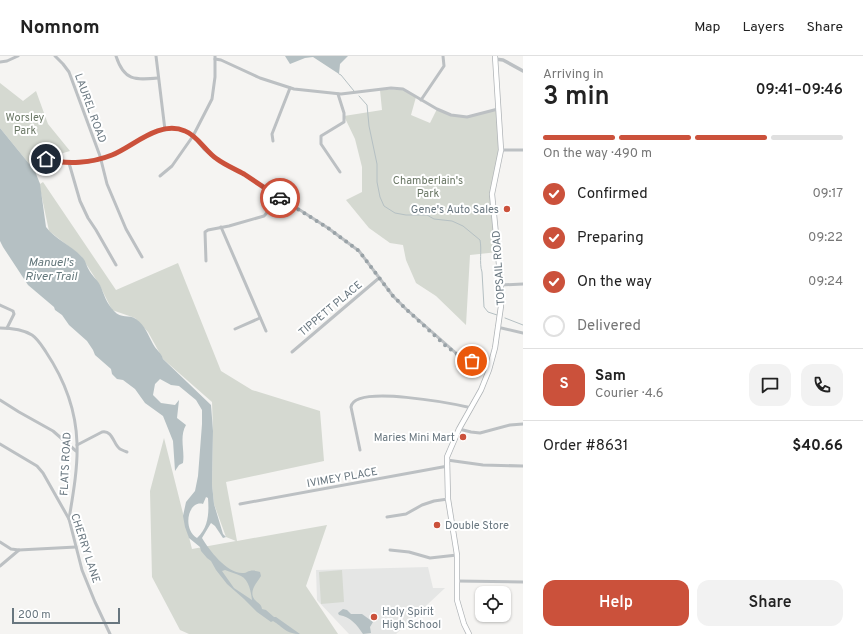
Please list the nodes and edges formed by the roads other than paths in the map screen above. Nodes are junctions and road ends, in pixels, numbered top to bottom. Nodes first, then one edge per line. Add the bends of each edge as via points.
1 (18, 56) edge
2 (55, 56) edge
3 (116, 56) edge
4 (156, 56) edge
5 (443, 56) edge
6 (215, 57) edge
7 (495, 58) edge
8 (0, 62) edge
9 (523, 71) edge
10 (158, 78) junction
11 (290, 88) junction
12 (338, 94) junction
13 (421, 100) junction
14 (498, 109) junction
15 (165, 130) junction
16 (193, 136) junction
17 (273, 141) dead end
18 (500, 150) junction
19 (523, 150) edge
20 (46, 159) dead end
21 (100, 159) junction
22 (69, 162) junction
23 (340, 172) dead end
24 (160, 176) dead end
25 (280, 198) junction
26 (221, 226) junction
27 (142, 257) dead end
28 (206, 261) dead end
29 (116, 265) dead end
30 (379, 278) junction
31 (523, 284) edge
32 (501, 285) junction
33 (0, 305) edge
34 (260, 318) junction
35 (497, 327) junction
36 (0, 328) edge
37 (7, 328) junction
38 (235, 329) dead end
39 (266, 331) dead end
40 (523, 334) edge
41 (292, 352) dead end
42 (489, 370) junction
43 (0, 400) edge
44 (472, 408) junction
45 (523, 424) edge
46 (459, 429) junction
47 (0, 444) edge
48 (77, 444) junction
49 (360, 450) dead end
50 (76, 451) junction
51 (127, 452) dead end
52 (447, 460) junction
53 (448, 466) junction
54 (523, 466) edge
55 (448, 499) junction
56 (240, 504) dead end
57 (386, 517) dead end
58 (69, 518) junction
59 (0, 542) edge
60 (76, 547) junction
61 (19, 550) junction
62 (390, 550) dead end
63 (456, 555) junction
64 (0, 566) edge
65 (457, 581) junction
66 (523, 582) edge
67 (110, 634) edge
68 (469, 634) edge

1 - 8 street
2 - 21 street, LAUREL ROAD via 69,72
3 - 10 street via 120,68 126,75 140,80
4 - 10 street
5 - 13 street via 444,66
6 - 11 street via 260,78
6 - 16 street via 212,99
7 - 9 street
7 - 14 main road, TOPSAIL ROAD
10 - 15 street
11 - 12 street
11 - 17 street via 272,134
12 - 13 street via 391,88 403,89
12 - 23 street via 344,122 322,136 321,144
13 - 14 street via 456,116 467,117
14 - 18 main road, TOPSAIL ROAD
15 - 16 street via 173,128 186,131
15 - 21 street via 147,135 113,155
16 - 24 street via 172,166
16 - 25 street via 216,159
18 - 19 street
18 - 32 main road, TOPSAIL ROAD via 492,194
20 - 22 street
21 - 22 street
21 - 27 street, LAUREL ROAD via 105,179 124,225
22 - 29 street via 80,201
25 - 26 street via 264,216
25 - 30 street via 359,251
26 - 28 street via 205,232
26 - 34 street
30 - 41 street, TIPPETT PLACE
30 - 42 street via 393,296 446,346
31 - 32 street
32 - 35 main road, TOPSAIL ROAD
33 - 37 street via 14,314
34 - 38 street
34 - 39 street
35 - 40 street
35 - 42 main road, TOPSAIL ROAD
36 - 37 street, FLATS ROAD
37 - 48 street, FLATS ROAD via 32,335 54,364 70,399 76,424
42 - 44 main road, TOPSAIL ROAD
43 - 50 street via 54,431
44 - 46 main road, TOPSAIL ROAD
44 - 49 street via 422,398 382,396 354,400 350,406
45 - 46 street via 480,433
46 - 52 main road, TOPSAIL ROAD
47 - 58 street, CHERRY LANE via 37,466
48 - 50 street, FLATS ROAD
48 - 51 street via 106,431 120,449
50 - 58 street, FLATS ROAD
52 - 53 main road, TOPSAIL ROAD
52 - 54 street via 483,465
53 - 55 main road, TOPSAIL ROAD
53 - 56 street, IVIMEY PLACE
55 - 57 street via 422,505 406,514
55 - 63 main road, TOPSAIL ROAD
58 - 60 street, CHERRY LANE
59 - 61 street via 11,549
60 - 61 street
60 - 67 street, CHERRY LANE via 82,570
61 - 64 street
62 - 63 street via 430,558
63 - 65 main road, TOPSAIL ROAD
65 - 66 street
65 - 68 main road, TOPSAIL ROAD via 457,600

